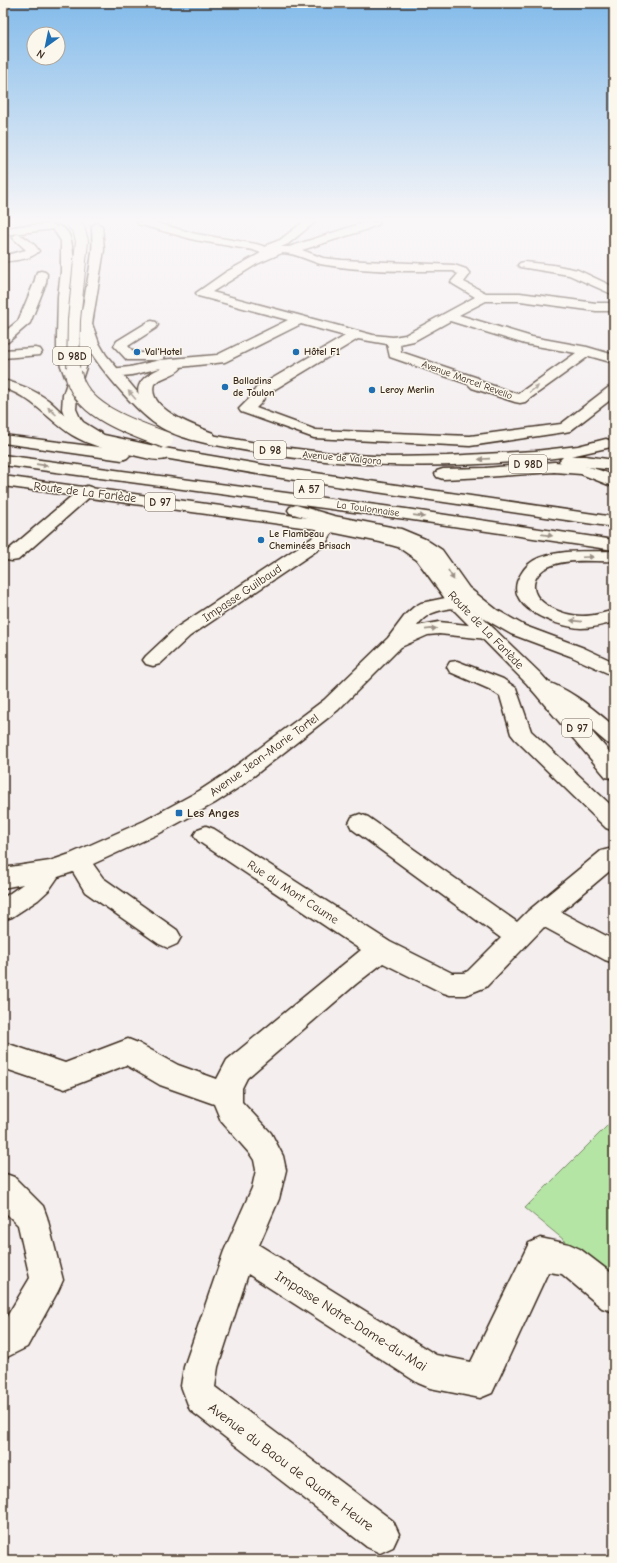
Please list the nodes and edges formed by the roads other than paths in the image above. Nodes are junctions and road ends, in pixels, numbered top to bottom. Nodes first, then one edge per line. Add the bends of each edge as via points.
1 (36, 295) edge
2 (65, 295) edge
3 (77, 295) edge
4 (91, 295) edge
5 (209, 295) edge
6 (480, 295) edge
7 (484, 297) junction
8 (585, 306) junction
9 (614, 307) edge
10 (614, 313) edge
11 (448, 316) junction
12 (298, 320) junction
13 (86, 324) junction
14 (152, 325) dead end
15 (356, 335) junction
16 (3, 339) edge
17 (393, 341) junction
18 (35, 352) dead end
19 (587, 352) junction
20 (3, 354) edge
21 (199, 359) junction
22 (614, 360) edge
23 (166, 363) junction
24 (143, 368) junction
25 (114, 372) junction
26 (72, 377) junction
27 (155, 377) junction
28 (3, 384) edge
29 (614, 390) edge
30 (145, 392) junction
31 (3, 439) edge
32 (610, 440) edge
33 (231, 444) junction
34 (3, 448) edge
35 (3, 460) edge
36 (614, 465) edge
37 (275, 472) junction
38 (443, 474) junction
39 (3, 481) edge
40 (614, 482) edge
41 (172, 483) junction
42 (87, 491) junction
43 (494, 505) junction
44 (614, 522) edge
45 (328, 526) junction
46 (614, 531) edge
47 (614, 545) edge
48 (12, 556) dead end
49 (614, 556) edge
50 (455, 602) junction
51 (614, 616) edge
52 (487, 633) junction
53 (395, 642) junction
54 (153, 660) dead end
55 (457, 667) dead end
56 (614, 670) edge
57 (539, 686) junction
58 (614, 738) edge
59 (614, 771) edge
60 (614, 822) edge
61 (360, 823) dead end
62 (206, 835) dead end
63 (612, 855) edge
64 (78, 861) junction
65 (50, 870) junction
66 (3, 878) edge
67 (3, 910) edge
68 (542, 914) junction
69 (168, 937) dead end
70 (518, 937) junction
71 (381, 950) junction
72 (614, 952) edge
73 (3, 1055) edge
74 (226, 1095) junction
75 (3, 1188) edge
76 (240, 1251) junction
77 (614, 1296) edge
78 (3, 1342) edge
79 (380, 1534) dead end

1 - 16 main road via 24,323
2 - 26 main road via 64,355
3 - 26 main road, D 98D, bridge
4 - 13 main road, Avenue de Valgora / D 98
5 - 12 main road
6 - 7 main road
7 - 8 main road via 525,298
7 - 11 main road
8 - 9 main road
8 - 10 main road
11 - 17 main road via 409,338
11 - 19 main road via 530,341
12 - 15 main road
12 - 21 main road via 227,356 212,360
13 - 25 main road, Avenue de Valgora / D 98 via 92,343
13 - 37 main road via 83,355 69,403 71,415 78,425 99,438 127,445
14 - 23 main road via 121,346 132,357
15 - 17 main road
15 - 29 main road via 261,391 246,409 314,434 470,441 565,428
17 -> 19 main road, Avenue Marcel Revello via 395,354 520,399
18 - 20 main road
19 - 22 main road
21 - 23 main road
21 - 23 main road
23 - 24 main road
23 - 27 main road
23 - 30 main road via 181,370 182,374
24 - 25 main road
24 - 27 main road via 150,371 150,376
33 -> 25 main road, Avenue de Valgora / D 98 via 188,433 162,422 138,402
26 - 38 main road, D 98D, bridge via 83,396 105,414 129,427 165,440 356,471
27 - 30 main road via 146,386
37 -> 28 main road via 159,456 103,442 77,431 39,399
30 - 33 main road via 155,406 172,421
31 - 43 main road
32 -> 33 main road, Avenue de Valgora / D 98 via 592,448 550,454 420,462 339,459
32 - 36 main road via 604,449
34 - 46 main road, La Toulonnaise / A 57
35 -> 41 main road, La Toulonnaise / A 57
36 - 38 main road, D 98D via 560,461
37 - 43 main road
38 - 40 main road via 490,473 564,466 590,471
39 - 42 main road, Route de La Farlède / D 97
41 -> 47 main road, La Toulonnaise / A 57
41 -> 56 main road via 268,501 331,520 408,538 433,551 463,592 493,616 525,634 577,652
42 - 45 main road, Route de La Farlède / D 97
42 - 48 main road
43 - 44 main road
45 - 50 main road, Route de La Farlède / D 97 via 404,543 427,561
45 - 54 main road, Impasse Guilbaud via 318,541 183,632
51 -> 49 main road via 588,622 562,619 536,606 528,598 525,586 529,574 543,562 566,558
50 - 52 main road, Route de La Farlède / D 97
50 - 53 main road, Avenue Jean-Marie Tortel via 428,607 421,611
53 -> 52 main road, Avenue Jean-Marie Tortel via 424,630 439,628
52 - 57 main road, Route de La Farlède / D 97
53 - 64 main road, Avenue Jean-Marie Tortel via 331,705 233,780 179,813
55 - 60 main road via 496,684 509,693 522,734
57 - 58 main road via 578,707
57 - 59 main road, Route de La Farlède / D 97
61 - 70 main road
62 - 71 main road, Rue du Mont Caume
63 - 68 main road
64 - 65 main road, Avenue Jean-Marie Tortel
64 - 69 main road via 94,885
65 - 66 main road, Avenue Jean-Marie Tortel
65 - 67 main road via 34,889
68 - 70 main road
68 - 72 main road
70 - 71 main road via 477,978 466,984 450,984
71 - 74 main road via 237,1070 229,1080
73 - 74 main road via 65,1076 128,1052 170,1076
74 - 76 main road, Avenue du Baou de Quatre Heure via 228,1108 266,1151 270,1160 271,1180
75 - 78 main road via 32,1218 47,1280 15,1335
76 - 77 main road, Impasse Notre-Dame-du-Mai via 430,1371 480,1381 540,1254 569,1260
76 - 79 main road, Avenue du Baou de Quatre Heure via 201,1367 198,1386 202,1398

